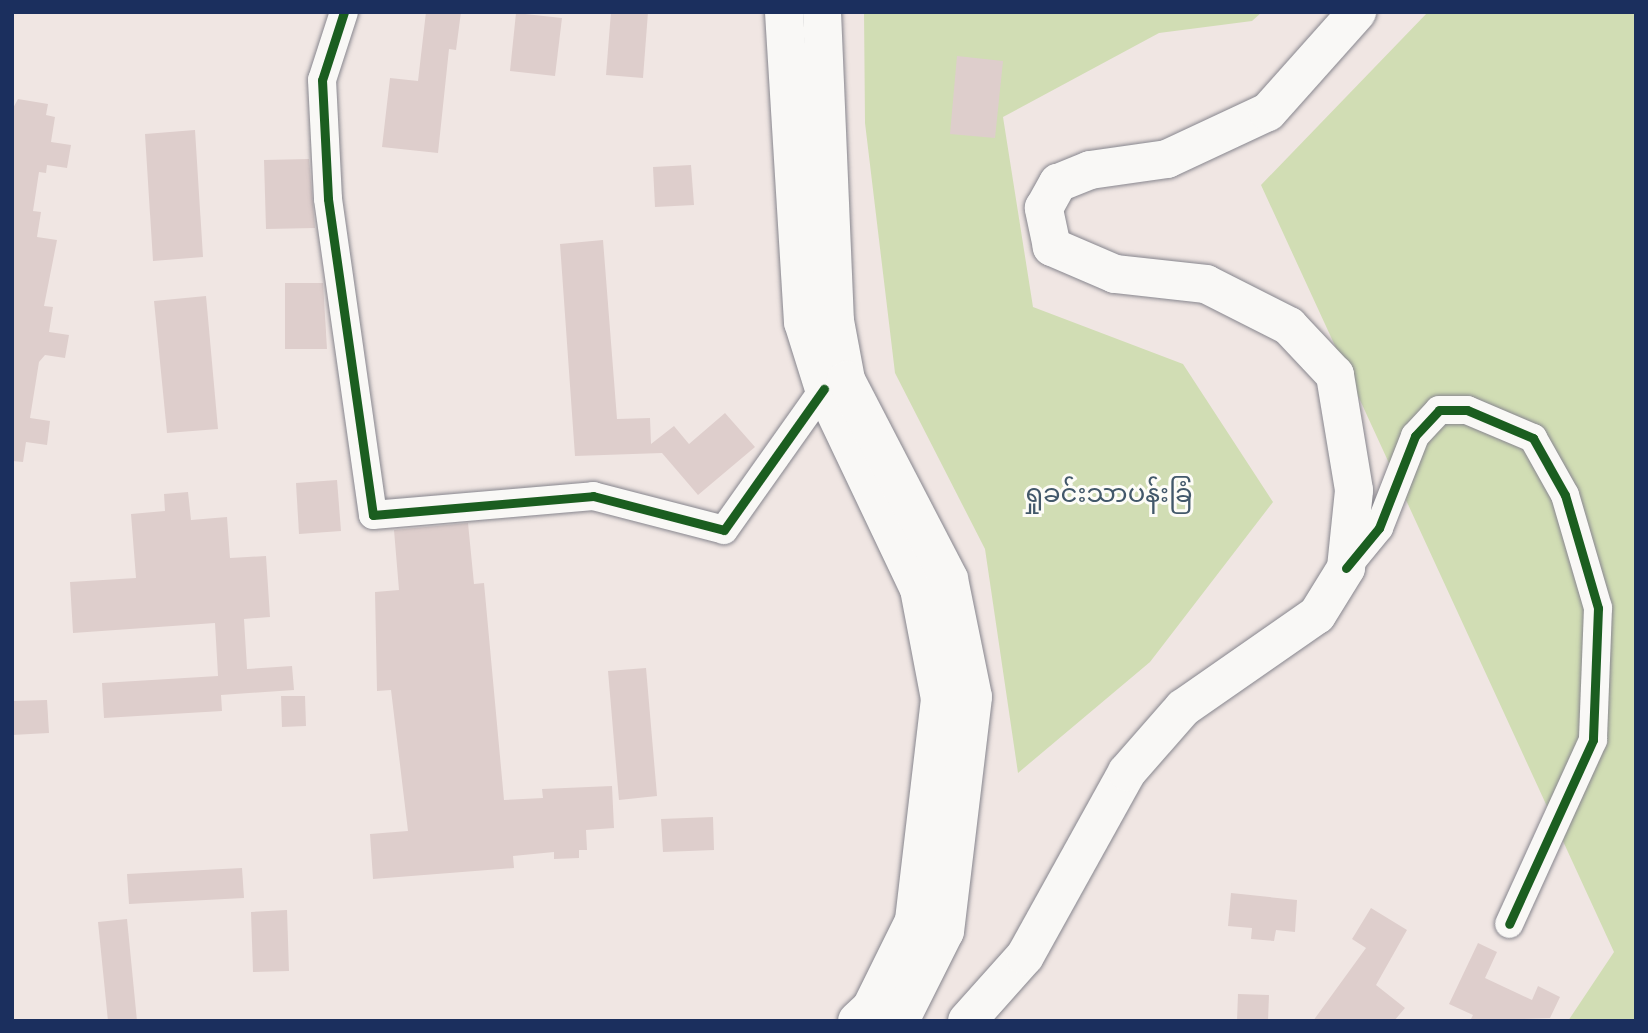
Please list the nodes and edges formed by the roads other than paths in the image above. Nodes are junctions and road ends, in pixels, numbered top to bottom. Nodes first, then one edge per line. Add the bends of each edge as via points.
1 (344, 12) edge
2 (784, 12) edge
3 (822, 12) edge
4 (1357, 12) edge
5 (819, 322) junction
6 (824, 389) junction
7 (1346, 568) junction
8 (1509, 924) dead end
9 (857, 1021) edge
10 (900, 1021) edge
11 (967, 1021) edge

1 - 6 street via 322,80 328,186 373,514 593,496 724,530
2 - 5 highway
3 - 5 highway
4 - 7 highway via 1268,112 1167,159 1058,183 1044,208 1052,247 1115,274 1206,284 1289,326 1335,375 1354,490
5 - 6 highway
5 - 10 highway via 949,579 973,697 945,931
6 - 9 highway via 919,589 940,699 914,921 871,1008
7 - 8 street via 1379,528 1415,436 1440,410 1466,410 1533,438 1565,495 1598,608 1593,740
7 - 11 highway via 1317,615 1255,664 1183,708 1127,772 1025,956

